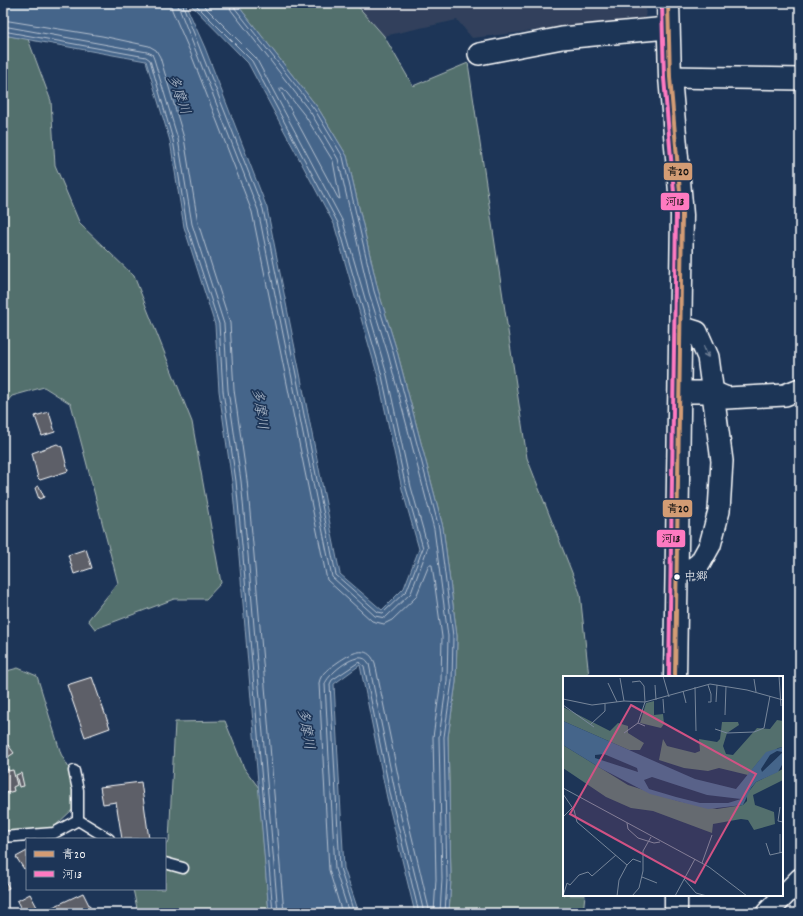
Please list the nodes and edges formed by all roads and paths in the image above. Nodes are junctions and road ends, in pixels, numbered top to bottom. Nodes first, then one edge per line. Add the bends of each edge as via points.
1 (668, 3) edge
2 (667, 28) junction
3 (479, 54) dead end
4 (670, 77) junction
5 (800, 79) edge
6 (681, 327) junction
7 (800, 389) edge
8 (680, 392) junction
9 (713, 392) junction
10 (677, 570) junction
11 (675, 676) edge
12 (74, 771) dead end
13 (78, 820) junction
14 (3, 837) edge
15 (107, 838) edge
16 (166, 862) edge
17 (183, 868) dead end
18 (800, 880) edge
19 (676, 896) edge
20 (676, 913) edge
21 (767, 913) edge

1 - 2 highway
2 - 3 street via 562,38
2 - 4 highway
4 - 5 street
4 - 6 highway via 682,215
6 - 8 highway
6 -> 9 street via 697,332 708,357
7 - 9 street via 785,395 727,398
8 - 9 street
8 - 10 highway
9 - 10 street via 722,461 719,511 710,545 700,563 692,569
10 - 11 highway
12 - 13 lane via 78,790
13 - 14 lane via 54,833
13 - 15 lane
16 - 17 lane
18 - 21 street
19 - 20 highway

